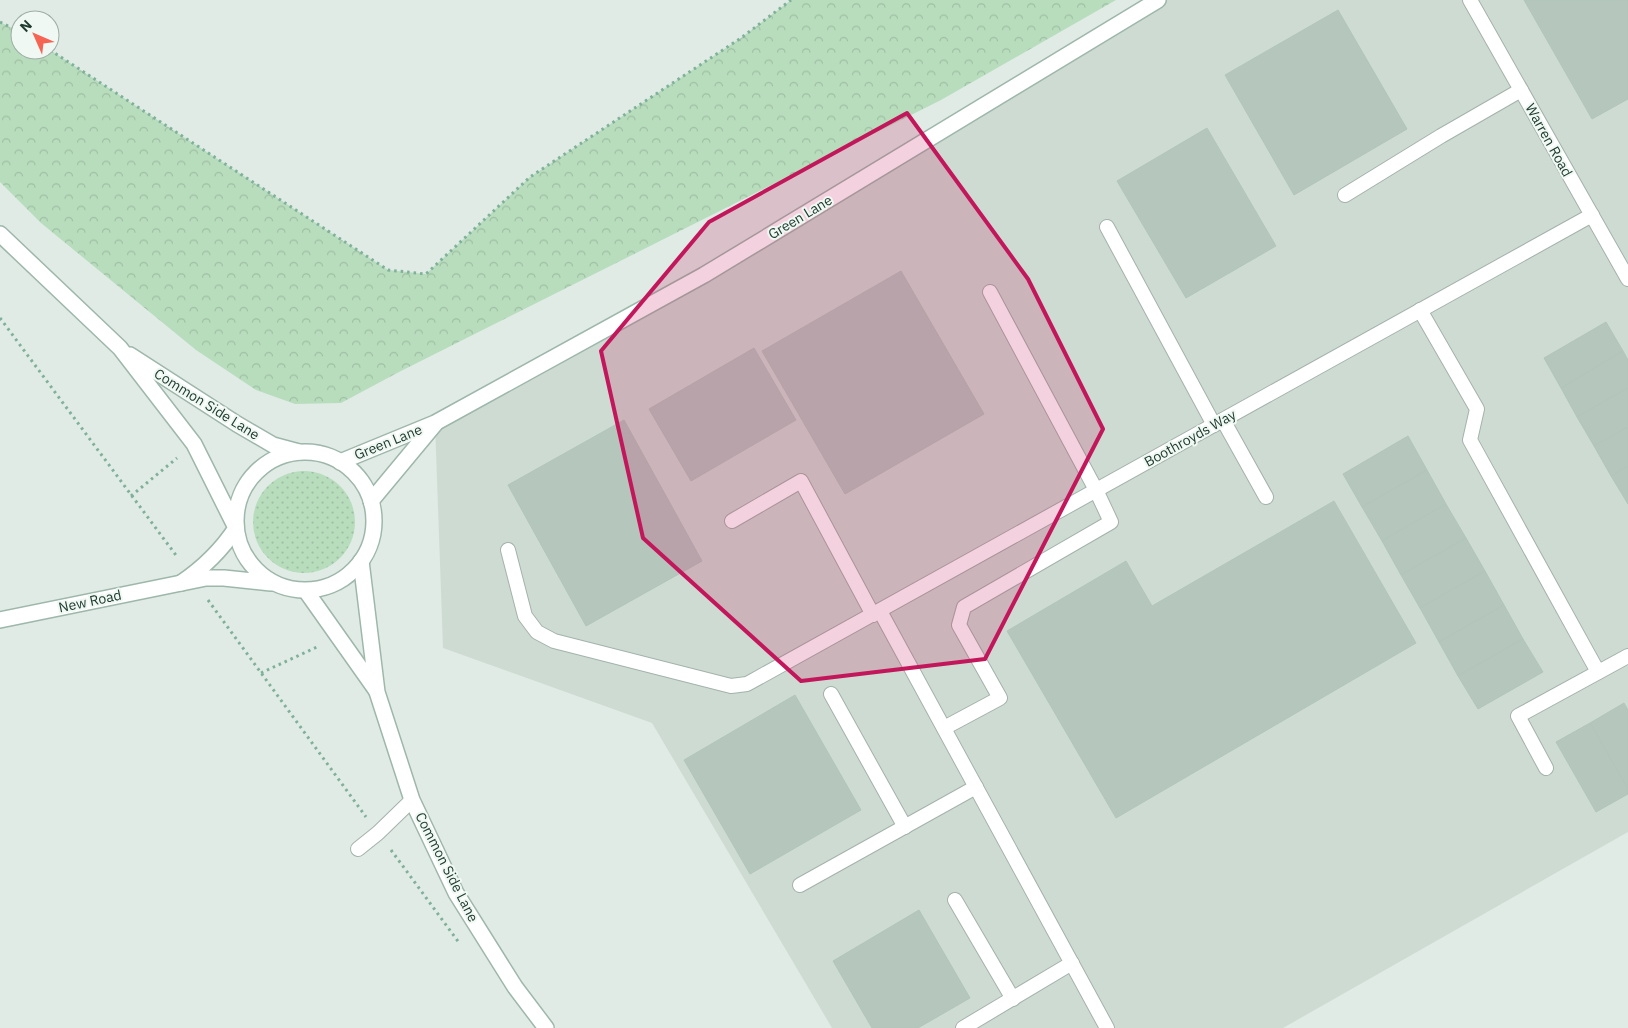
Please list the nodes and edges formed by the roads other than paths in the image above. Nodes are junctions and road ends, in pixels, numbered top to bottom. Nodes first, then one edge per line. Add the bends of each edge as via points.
1 (1158, 0) edge
2 (1470, 0) edge
3 (1521, 90) junction
4 (1345, 195) dead end
5 (1592, 215) junction
6 (1107, 227) dead end
7 (0, 234) edge
8 (1628, 279) edge
9 (990, 292) dead end
10 (1420, 310) junction
11 (120, 348) junction
12 (1218, 422) junction
13 (436, 423) junction
14 (299, 452) junction
15 (340, 462) junction
16 (1096, 490) junction
17 (1266, 497) dead end
18 (371, 501) junction
19 (732, 520) dead end
20 (236, 528) junction
21 (508, 550) dead end
22 (361, 562) junction
23 (189, 580) junction
24 (273, 583) junction
25 (306, 591) junction
26 (877, 613) junction
27 (0, 620) edge
28 (1628, 656) edge
29 (1598, 672) junction
30 (377, 692) junction
31 (831, 694) dead end
32 (944, 728) junction
33 (1546, 768) dead end
34 (976, 787) junction
35 (412, 800) junction
36 (904, 827) junction
37 (358, 849) dead end
38 (800, 885) dead end
39 (955, 900) dead end
40 (1072, 963) junction
41 (1013, 998) junction
42 (546, 1028) edge
43 (963, 1028) edge
44 (1107, 1028) edge

1 - 13 street, Green Lane via 704,275
2 - 3 lane, Warren Road
3 - 4 lane
3 - 5 lane, Warren Road
5 - 8 lane, Warren Road
5 - 10 lane, Boothroyds Way
6 - 12 lane
7 - 11 street, Common Side Lane
9 - 16 lane
10 - 12 lane, Boothroyds Way
10 - 29 lane via 1478,409 1470,440
11 - 14 street, Common Side Lane via 273,445
11 - 20 street, Common Side Lane via 194,444
12 - 16 lane, Boothroyds Way
12 - 17 lane
13 - 15 street, Green Lane
13 - 18 street, Green Lane
14 - 15 street via 323,455
14 - 20 street via 272,461 253,476 240,496
15 - 18 street via 359,477
16 - 26 lane, Boothroyds Way
16 - 32 lane via 1111,522 964,607 959,624 1000,698
18 - 22 street via 374,524 369,548
19 - 26 lane via 801,482
20 - 23 street, New Road via 226,544
20 - 24 street via 246,557
21 - 26 lane, Boothroyds Way via 524,616 537,632 554,641 730,686 747,684
22 - 25 street via 344,579 322,589
22 - 30 street, Common Side Lane
23 - 24 street, New Road via 224,578
23 - 27 street, New Road
24 - 25 street
25 - 30 street, Common Side Lane
26 - 32 lane
28 - 29 lane
29 - 33 lane via 1518,716
30 - 35 street, Common Side Lane
31 - 36 lane
32 - 34 lane
34 - 36 lane
34 - 40 lane
35 - 37 lane
35 - 42 street, Common Side Lane via 456,893 515,987
36 - 38 lane
39 - 41 lane
40 - 41 lane
40 - 44 lane
41 - 43 lane

